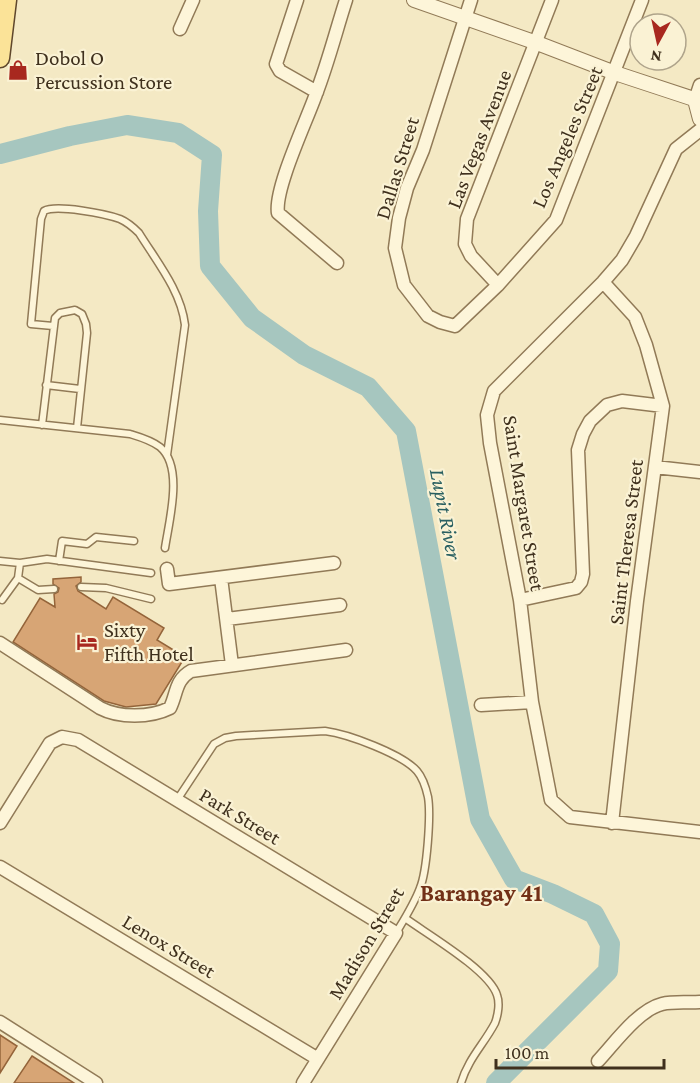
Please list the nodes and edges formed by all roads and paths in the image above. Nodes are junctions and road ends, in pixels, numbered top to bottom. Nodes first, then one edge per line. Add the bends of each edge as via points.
1 (7, 0) edge
2 (194, 0) edge
3 (297, 0) edge
4 (346, 0) edge
5 (414, 0) edge
6 (471, 0) edge
7 (552, 0) edge
8 (642, 0) edge
9 (465, 18) junction
10 (180, 29) dead end
11 (537, 43) junction
12 (0, 58) edge
13 (615, 73) junction
14 (700, 85) edge
15 (317, 92) junction
16 (697, 101) edge
17 (700, 119) edge
18 (700, 130) edge
19 (337, 263) dead end
20 (603, 282) junction
21 (498, 285) junction
22 (53, 326) junction
23 (455, 326) joint
24 (46, 386) junction
25 (80, 389) junction
26 (663, 406) junction
27 (0, 420) edge
28 (42, 425) junction
29 (77, 428) junction
30 (167, 455) junction
31 (655, 467) junction
32 (700, 472) edge
33 (134, 542) dead end
34 (165, 548) dead end
35 (0, 561) edge
36 (59, 561) junction
37 (20, 563) junction
38 (334, 563) dead end
39 (167, 569) dead end
40 (150, 573) dead end
41 (18, 578) junction
42 (221, 578) junction
43 (81, 587) dead end
44 (54, 589) dead end
45 (151, 599) dead end
46 (2, 600) dead end
47 (519, 600) junction
48 (340, 605) dead end
49 (226, 619) junction
50 (0, 643) edge
51 (346, 650) dead end
52 (232, 664) junction
53 (532, 702) junction
54 (481, 705) dead end
55 (177, 800) junction
56 (0, 823) edge
57 (612, 824) junction
58 (700, 832) edge
59 (0, 867) edge
60 (405, 918) junction
61 (396, 933) junction
62 (700, 1002) edge
63 (0, 1022) edge
64 (318, 1059) junction
65 (598, 1060) dead end
66 (96, 1083) edge
67 (303, 1083) edge
68 (461, 1083) edge

1 - 12 main road
2 - 10 street
3 - 15 street via 276,64 280,71
4 - 15 street
5 - 9 street
6 - 9 street, Dallas Street
7 - 11 street, Las Vegas Avenue
8 - 13 street, Los Angeles Street
9 - 11 street
9 - 23 street, Dallas Street via 407,188 395,248 404,285 428,316
11 - 13 street
11 - 21 street, Las Vegas Avenue via 467,219 465,244
13 - 16 street
13 - 21 street, Los Angeles Street via 556,220
14 - 16 street
15 - 19 street via 277,205 278,213
16 - 17 street
18 - 20 street, Saint Margaret Street via 676,149 636,236
20 - 26 street, Saint Theresa Street via 635,318
20 - 47 street, Saint Margaret Street via 494,391 489,407 490,443
21 - 23 street, Los Angeles Street
22 - 24 lane
22 - 25 lane via 60,313 75,310 82,314 87,333
22 - 30 lane via 31,324 44,211 52,208 104,215 130,225 176,293 185,325
24 - 25 lane
24 - 28 lane
25 - 29 lane
26 - 31 street, Saint Theresa Street
26 - 47 street via 622,401 607,405 590,421 578,450 581,582 576,588
27 - 28 lane
28 - 29 lane
29 - 30 lane via 130,434 160,447
30 - 34 lane via 173,488
31 - 32 street
31 - 57 street, Saint Theresa Street
33 - 36 lane via 96,537 87,544 62,541
35 - 37 lane
36 - 37 lane
36 - 40 lane
37 - 41 lane
38 - 42 street
39 - 42 street via 170,584
41 - 44 lane via 38,590
41 - 46 lane
42 - 49 street
43 - 45 lane via 106,588
47 - 53 street, Saint Margaret Street
48 - 49 street
49 - 52 street
50 - 52 street via 100,708 116,714 161,712 170,708 183,675
51 - 52 street
53 - 54 street
53 - 57 street, Saint Margaret Street via 551,800 570,817
55 - 56 street, Park Street via 78,740 62,736 50,743
55 - 60 lane, Madison Street via 214,744 236,736 339,733 404,761 425,784 428,809 424,873
55 - 61 street, Park Street
57 - 58 street, Saint Margaret Street
59 - 64 street, Lenox Street
60 - 61 lane, Madison Street
60 - 68 lane via 469,963 497,994 496,1022 467,1065
61 - 64 street, Madison Street
62 - 65 street via 661,1004 652,1009 638,1018
63 - 66 street
64 - 67 street, Madison Street

